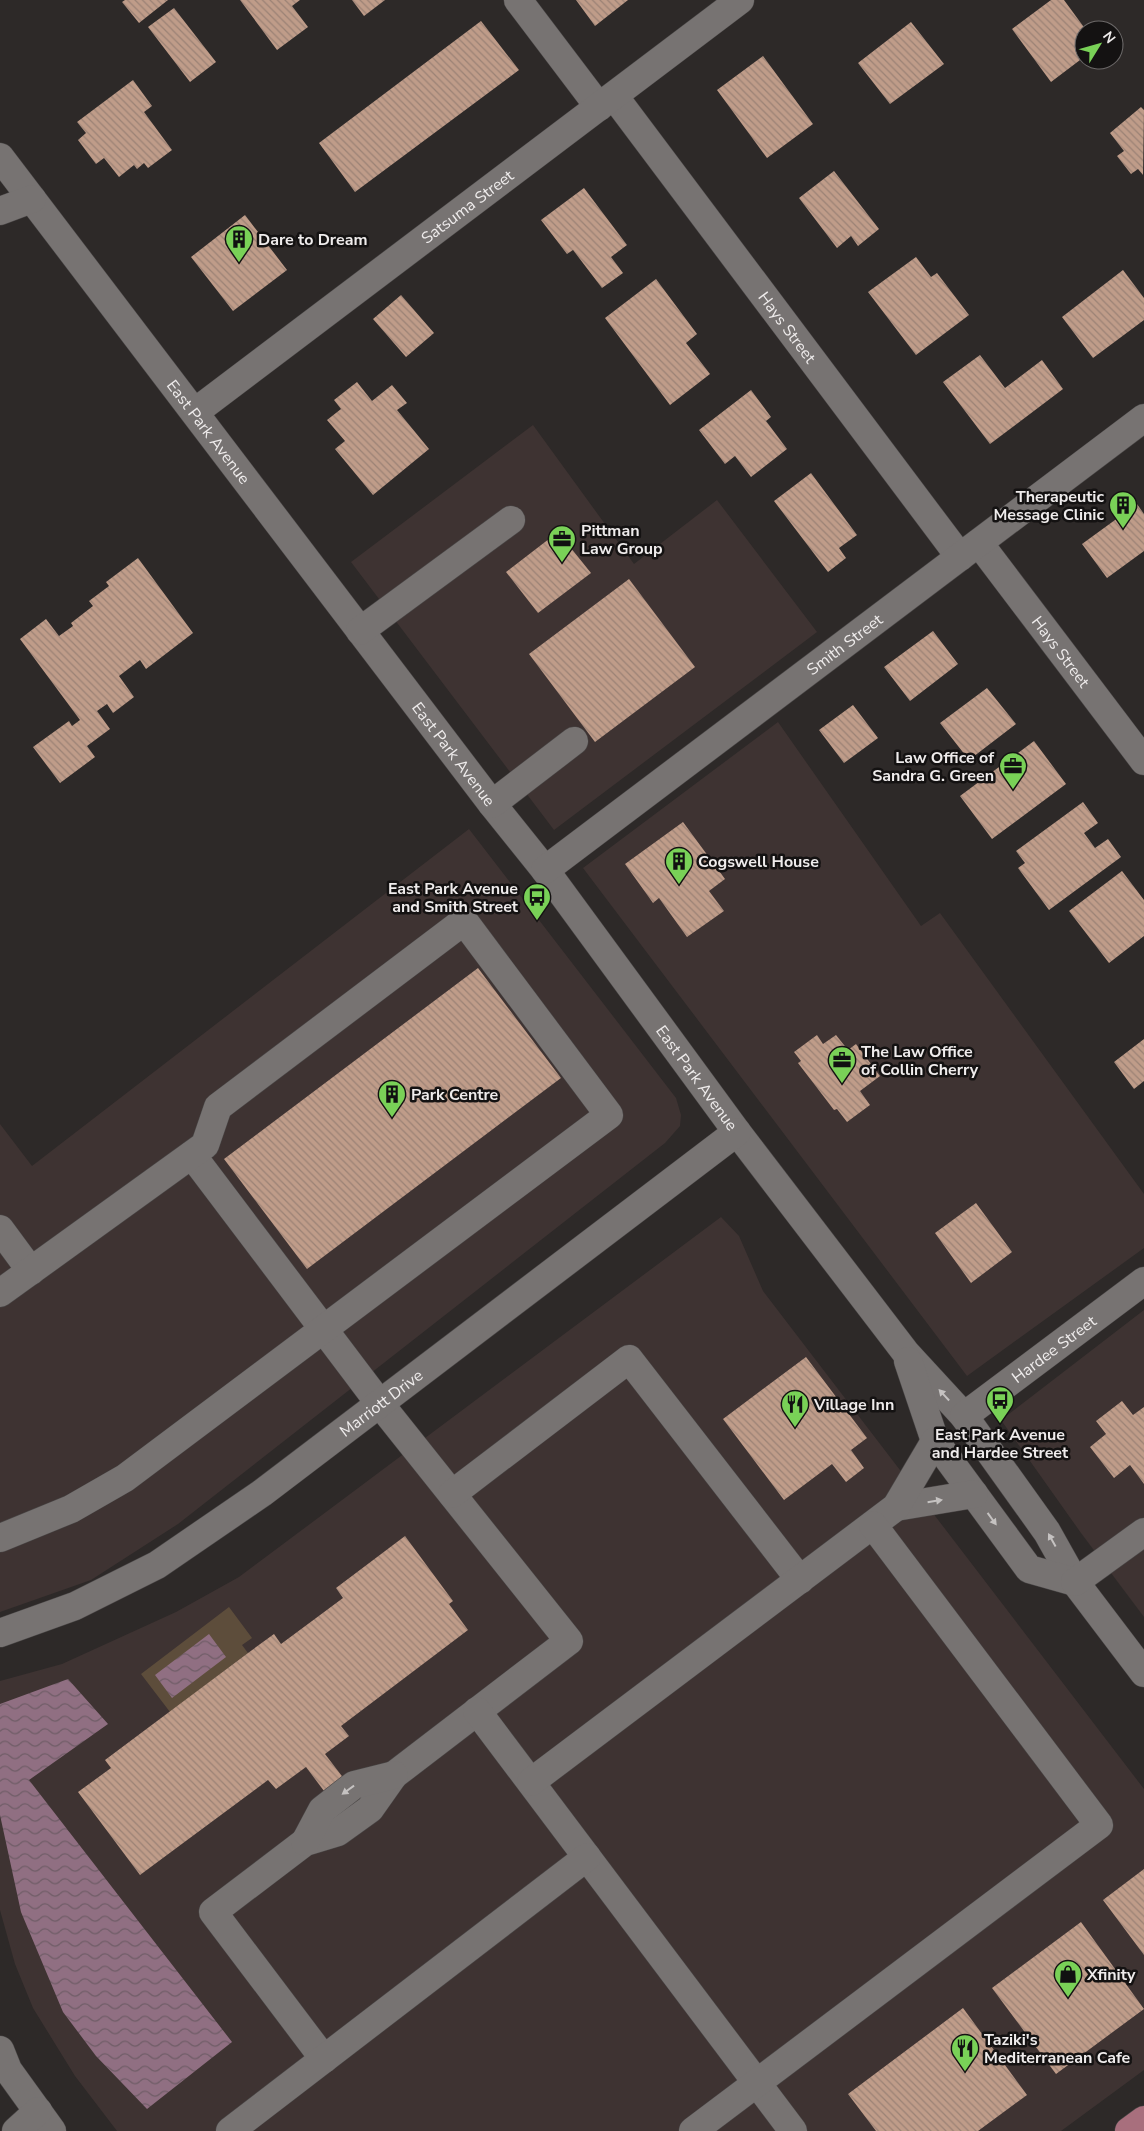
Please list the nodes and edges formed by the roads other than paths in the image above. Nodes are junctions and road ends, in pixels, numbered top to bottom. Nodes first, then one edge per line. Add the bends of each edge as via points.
1 (518, 0) edge
2 (733, 2) edge
3 (607, 101) junction
4 (0, 157) edge
5 (32, 199) junction
6 (0, 210) edge
7 (195, 412) junction
8 (1144, 418) edge
9 (511, 520) dead end
10 (970, 550) junction
11 (360, 631) junction
12 (574, 741) dead end
13 (1144, 761) edge
14 (492, 804) junction
15 (545, 870) junction
16 (738, 1132) junction
17 (192, 1155) junction
18 (0, 1229) edge
19 (31, 1271) junction
20 (1144, 1281) edge
21 (0, 1293) edge
22 (323, 1329) junction
23 (906, 1354) junction
24 (380, 1404) junction
25 (964, 1416) junction
26 (934, 1441) junction
27 (452, 1494) junction
28 (974, 1494) junction
29 (896, 1507) junction
30 (873, 1525) junction
31 (1144, 1532) edge
32 (0, 1538) edge
33 (800, 1580) junction
34 (1075, 1582) junction
35 (0, 1632) edge
36 (1144, 1673) edge
37 (477, 1711) junction
38 (531, 1782) junction
39 (587, 1857) junction
40 (0, 2050) edge
41 (324, 2059) junction
42 (757, 2083) junction
43 (1144, 2120) edge
44 (45, 2121) edge
45 (16, 2131) edge
46 (230, 2131) edge
47 (693, 2131) edge
48 (793, 2131) edge
49 (1129, 2131) edge

1 - 3 street, Hays Street
2 - 3 street, Satsuma Street
3 - 7 street, Satsuma Street
3 - 10 street, Hays Street
4 - 5 street, East Park Avenue
5 - 6 street
5 - 7 street, East Park Avenue
7 - 11 street, East Park Avenue
8 - 10 street, Smith Street
9 - 11 street
10 - 13 street, Hays Street
10 - 15 street, Smith Street
11 - 14 street, East Park Avenue
12 - 14 street
14 - 15 street, East Park Avenue
15 - 16 street, East Park Avenue
16 - 23 street, East Park Avenue
16 - 24 street, Marriott Drive
17 - 19 street
17 - 22 street
17 - 22 street via 205,1145 218,1107 464,921 609,1115
18 - 19 street
19 - 21 street
20 - 25 street, Hardee Street
22 - 24 street
22 - 32 street via 125,1478 71,1509
25 -> 23 street, East Park Avenue
23 - 26 street, East Park Avenue
24 - 27 street
24 - 35 street, Marriott Drive via 262,1493 157,1565 75,1606
34 -> 25 street, East Park Avenue via 1047,1532
26 - 28 street, East Park Avenue
26 - 29 street
27 - 33 street via 629,1359
27 - 37 street via 569,1641
29 -> 28 street
28 -> 34 street, East Park Avenue via 1029,1569
29 - 30 street
30 - 33 street
30 - 42 street via 1099,1825
31 - 34 street
33 - 38 street
34 - 36 street, East Park Avenue
37 - 38 street
37 - 41 street via 394,1775 354,1786 322,1810 305,1842 213,1912
38 - 39 street
39 - 41 street
39 - 42 street
40 - 44 street via 8,2070
41 - 46 street
42 - 47 street
42 - 48 street
43 - 49 main road
44 - 45 street

